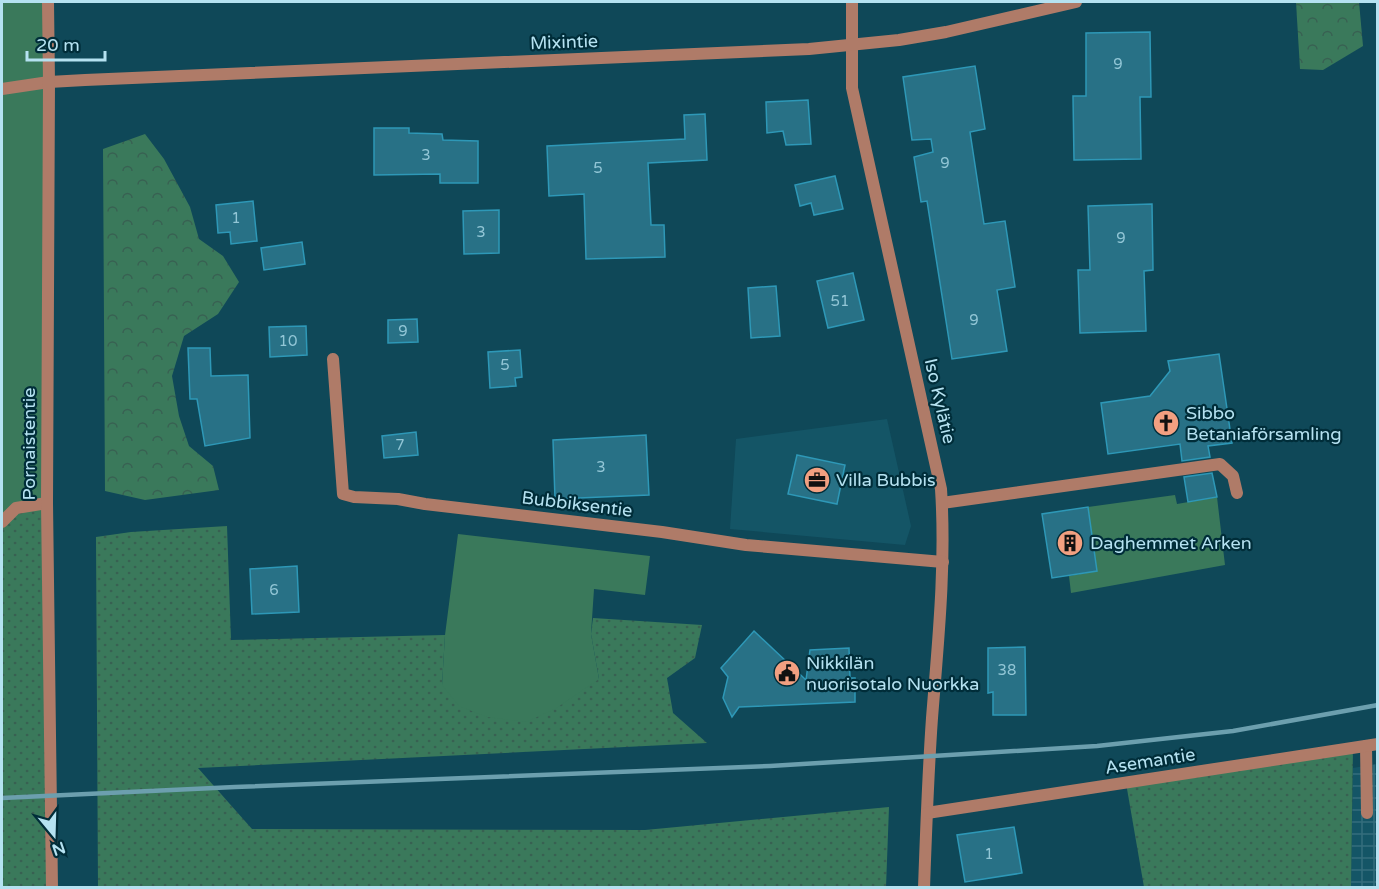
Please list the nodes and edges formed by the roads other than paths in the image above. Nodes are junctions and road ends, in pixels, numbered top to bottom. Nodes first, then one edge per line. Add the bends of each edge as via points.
1 (48, 2) edge
2 (852, 2) edge
3 (1076, 2) edge
4 (1057, 4) edge
5 (851, 46) junction
6 (49, 82) junction
7 (2, 89) edge
8 (333, 359) dead end
9 (1237, 494) dead end
10 (47, 503) junction
11 (942, 503) junction
12 (2, 522) edge
13 (943, 562) junction
14 (1372, 745) edge
15 (927, 813) junction
16 (1367, 813) dead end
17 (52, 888) edge
18 (924, 888) edge

1 - 6 street, Pornaistentie
2 - 5 street, Iso Kylätie
3 - 4 street, Mixintie
4 - 5 street, Mixintie via 946,32
5 - 6 street, Mixintie
5 - 11 street, Iso Kylätie via 852,88
6 - 7 street, Mixintie
6 - 10 street, Pornaistentie
8 - 13 street, Bubbiksentie via 343,494 746,545
9 - 11 street via 1233,476 1220,464
10 - 12 street via 16,508
10 - 17 street, Pornaistentie
11 - 13 street, Iso Kylätie
13 - 15 street, Iso Kylätie
14 - 15 street, Asemantie
14 - 16 street
15 - 18 street, Iso Kylätie

